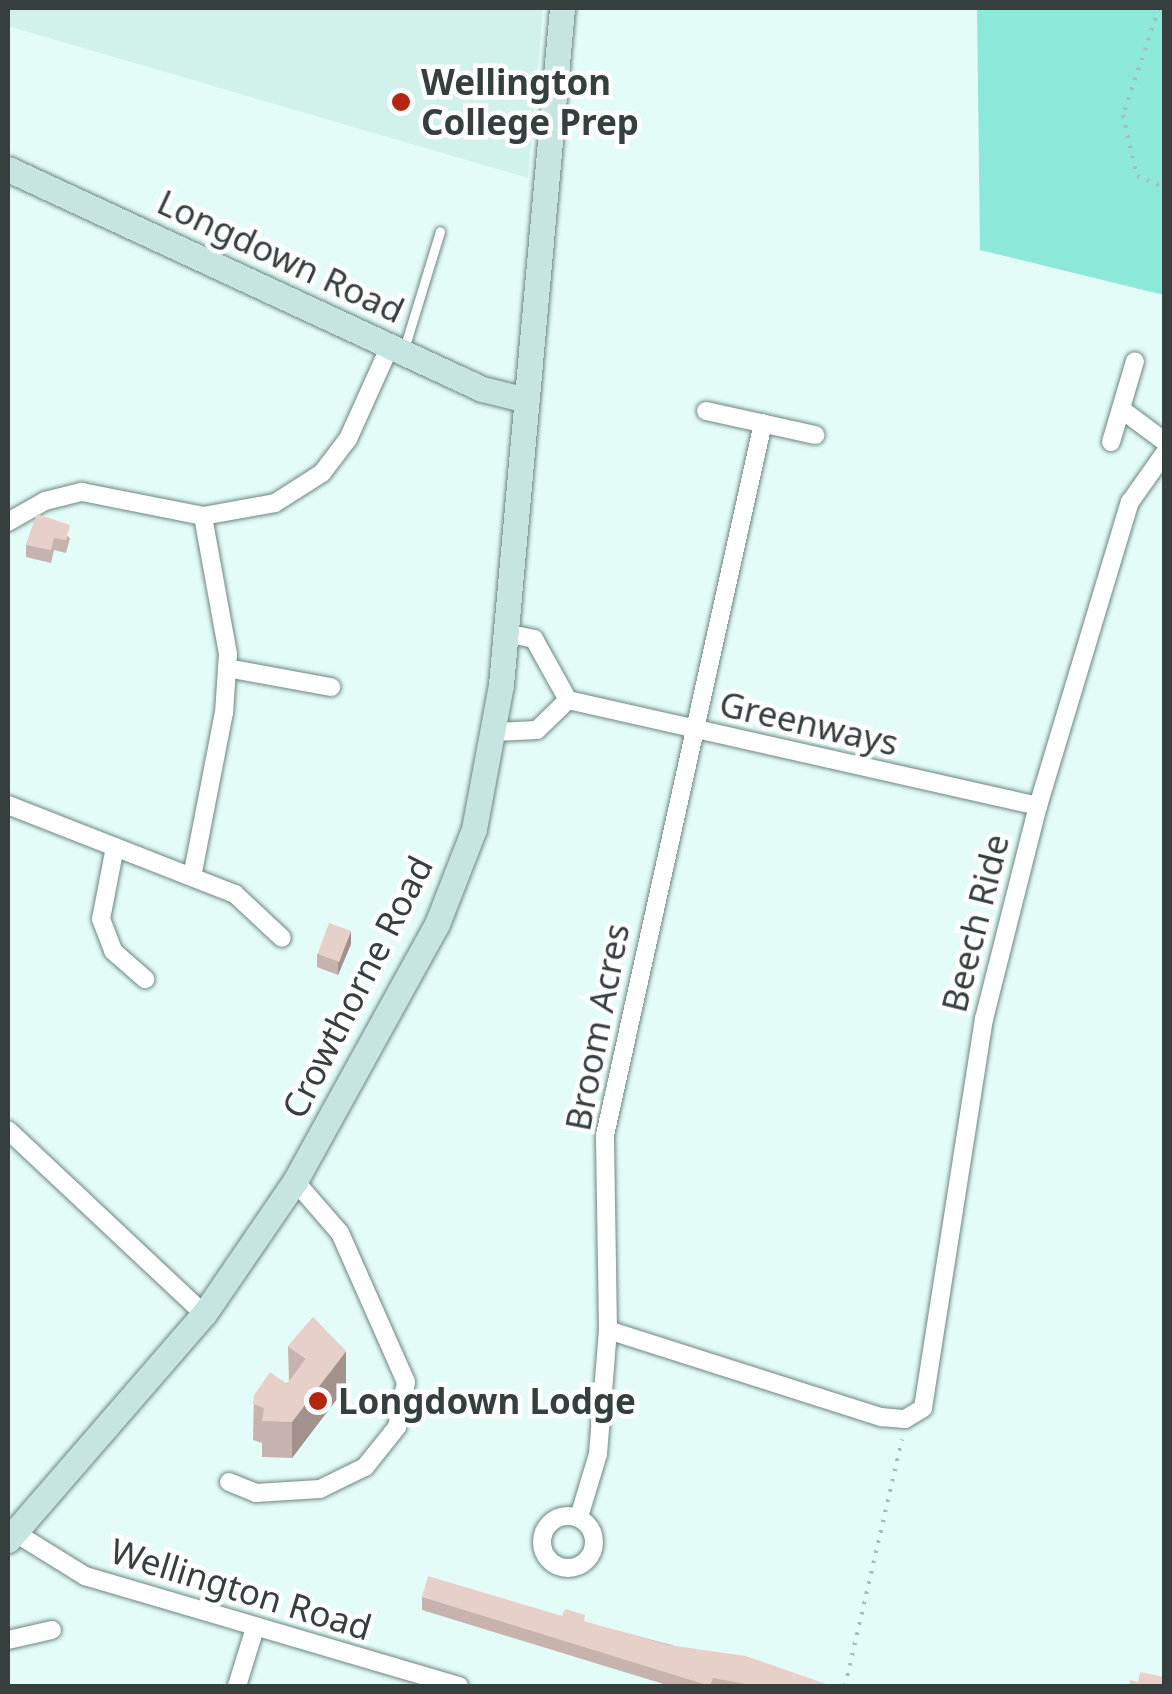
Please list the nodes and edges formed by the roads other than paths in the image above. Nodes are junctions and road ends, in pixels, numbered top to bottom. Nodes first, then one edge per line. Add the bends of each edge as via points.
1 (562, 8) edge
2 (8, 168) edge
3 (440, 231) dead end
4 (397, 349) junction
5 (1135, 361) dead end
6 (526, 400) junction
7 (1120, 410) junction
8 (706, 411) dead end
9 (763, 424) junction
10 (815, 434) dead end
11 (1157, 438) edge
12 (1111, 442) dead end
13 (1159, 459) edge
14 (203, 516) junction
15 (8, 522) edge
16 (506, 633) junction
17 (228, 668) junction
18 (331, 688) dead end
19 (568, 700) junction
20 (693, 730) junction
21 (495, 732) junction
22 (8, 805) edge
23 (1038, 806) junction
24 (115, 847) junction
25 (192, 877) junction
26 (282, 938) dead end
27 (145, 979) dead end
28 (8, 1130) edge
29 (294, 1181) junction
30 (204, 1314) junction
31 (608, 1330) junction
32 (228, 1482) dead end
33 (579, 1517) dead end
34 (11, 1536) edge
35 (255, 1628) junction
36 (52, 1630) dead end
37 (8, 1640) edge
38 (237, 1686) edge
39 (459, 1686) edge

1 - 6 street, Crowthorne Road
2 - 4 street, Longdown Road
3 - 4 lane
4 - 6 street, Longdown Road via 482,388
4 - 14 street via 322,473 275,503
5 - 7 street
6 - 16 street, Crowthorne Road
7 - 11 street
7 - 12 street
8 - 9 street
9 - 10 street
9 - 20 street, Broom Acres
11 - 13 street
13 - 23 street, Beech Ride via 1130,502
14 - 15 street via 82,492 45,500
14 - 17 street
16 - 19 street via 534,639
16 - 21 street, Crowthorne Road
17 - 18 street
17 - 25 street
19 - 20 street, Greenways
19 - 21 street via 537,730
20 - 23 street, Greenways
20 - 31 street, Broom Acres via 605,1134
21 - 29 street, Crowthorne Road via 474,829 437,924
22 - 24 street
23 - 31 street, Beech Ride via 984,1019 928,1396 905,1419
24 - 25 street
24 - 27 street via 101,920 113,951
25 - 26 street via 235,894
28 - 30 street
29 - 30 street, Crowthorne Road
29 - 32 street via 340,1232 406,1382 397,1427 365,1468 320,1489 256,1493
30 - 34 street, Crowthorne Road
31 - 33 street, Broom Acres via 598,1454
34 - 35 street, Wellington Road via 85,1576
35 - 38 street
35 - 39 street, Wellington Road
36 - 37 street

